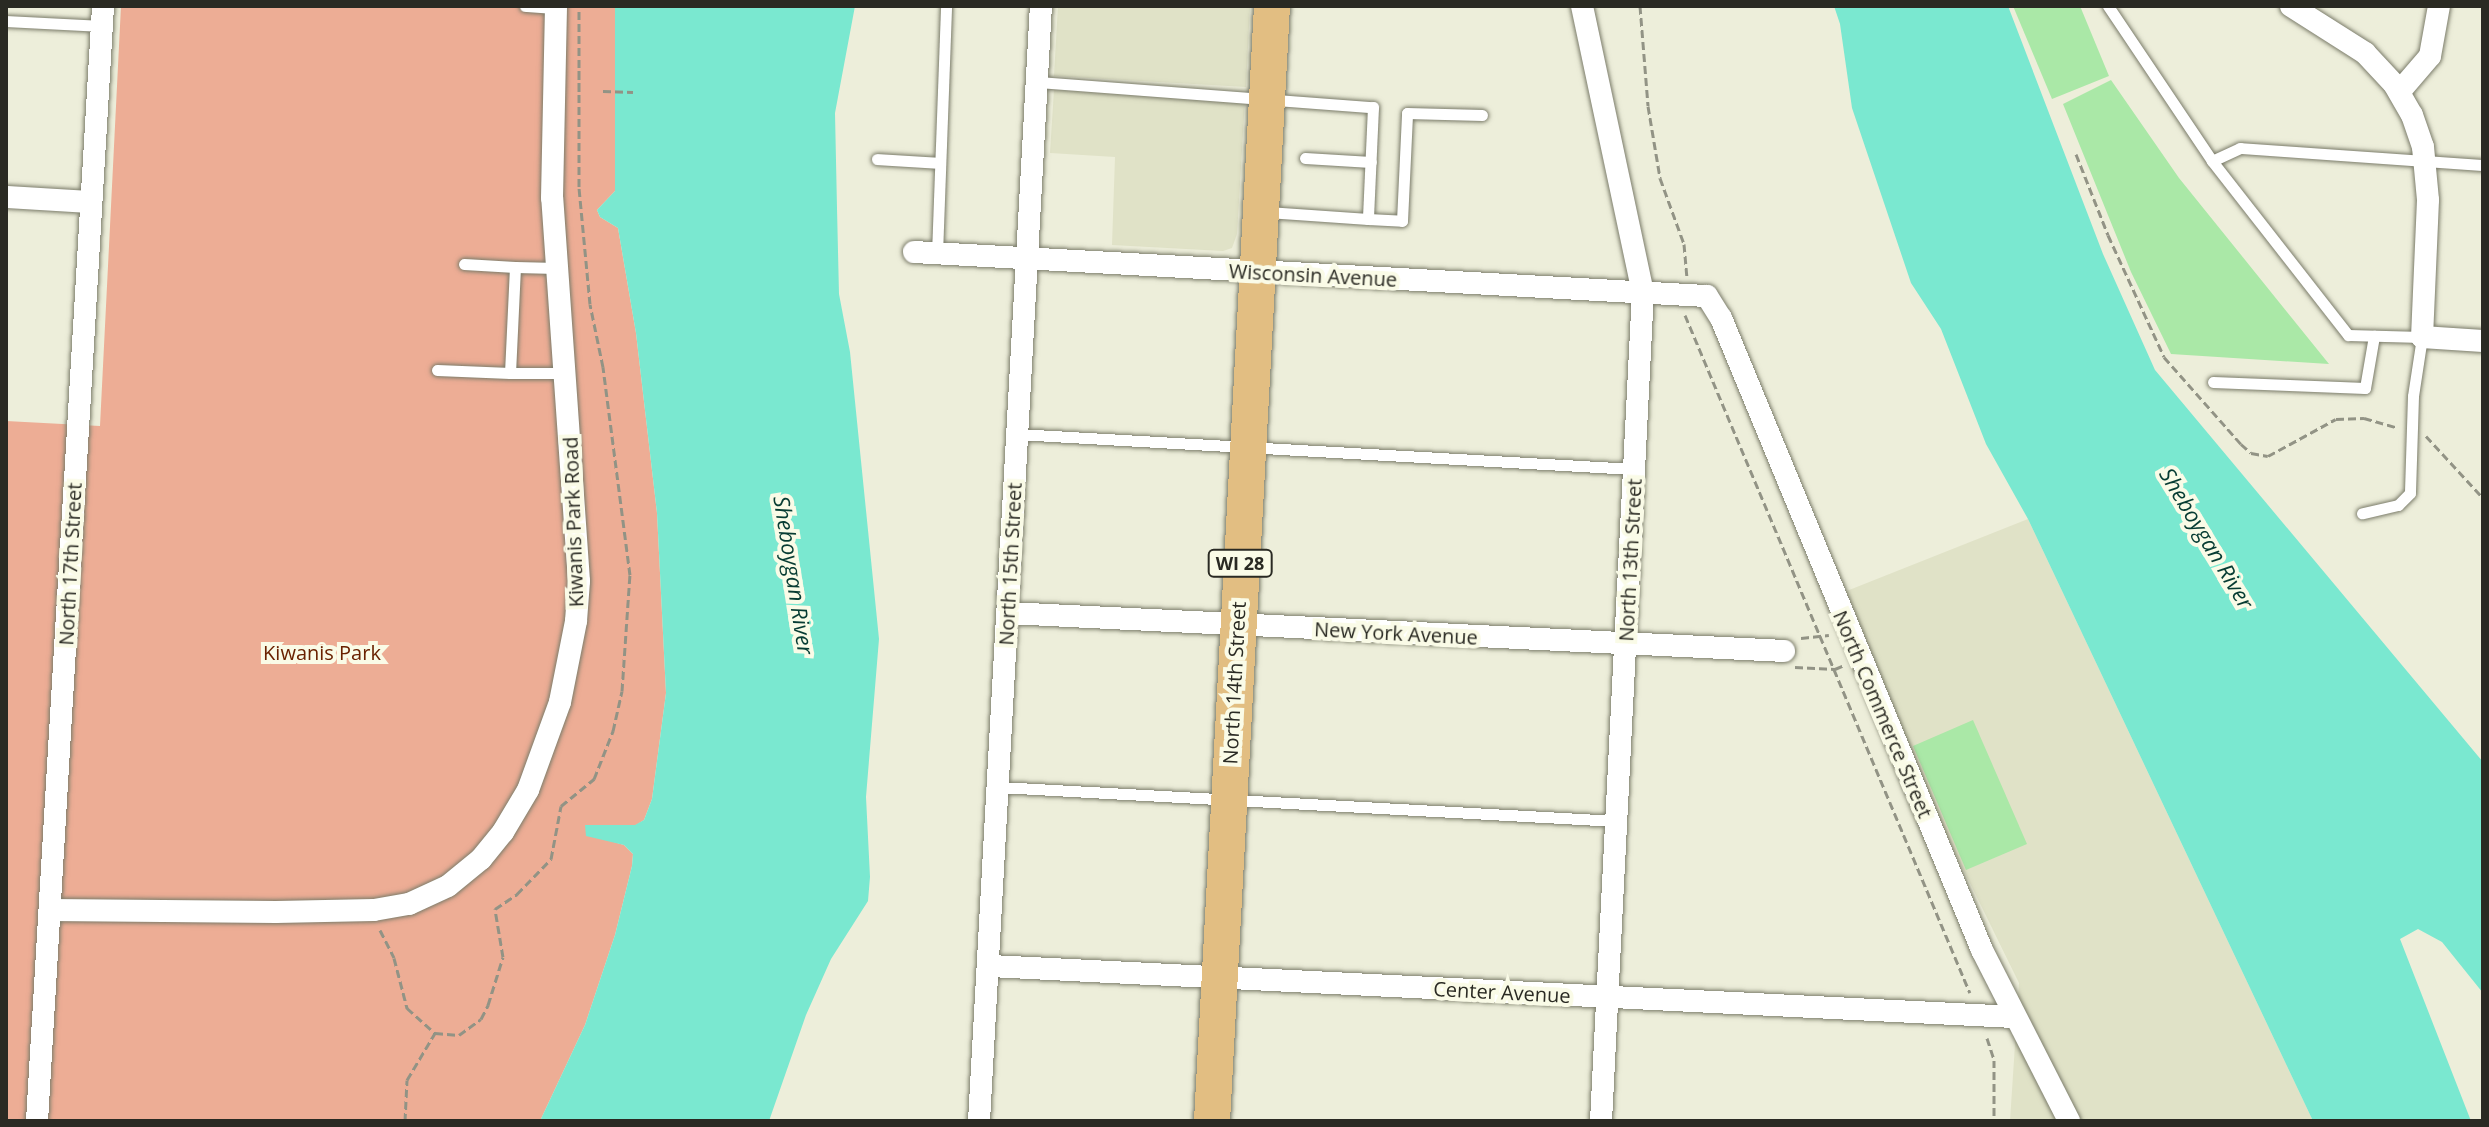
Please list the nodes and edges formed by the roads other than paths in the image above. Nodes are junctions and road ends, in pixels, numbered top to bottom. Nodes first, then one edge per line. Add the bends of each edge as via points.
1 (525, 6) edge
2 (1041, 6) edge
3 (1272, 6) edge
4 (1582, 6) edge
5 (2108, 6) edge
6 (2291, 6) edge
7 (2439, 6) edge
8 (556, 7) edge
9 (946, 7) edge
10 (102, 16) edge
11 (6, 21) edge
12 (1037, 82) junction
13 (2400, 91) junction
14 (1267, 99) junction
15 (1482, 115) dead end
16 (1305, 158) dead end
17 (877, 159) dead end
18 (2212, 161) junction
19 (1371, 162) junction
20 (2426, 162) junction
21 (940, 163) junction
22 (2483, 165) edge
23 (6, 197) edge
24 (91, 202) junction
25 (1259, 211) junction
26 (1368, 219) junction
27 (925, 253) joint
28 (1027, 259) junction
29 (464, 264) dead end
30 (515, 267) junction
31 (558, 268) junction
32 (1256, 272) junction
33 (1643, 292) junction
34 (1711, 300) joint
35 (2374, 336) junction
36 (2422, 337) junction
37 (2483, 341) edge
38 (437, 370) dead end
39 (510, 373) junction
40 (566, 373) junction
41 (2213, 382) dead end
42 (1017, 434) junction
43 (1246, 447) junction
44 (1634, 469) junction
45 (2362, 513) dead end
46 (1008, 613) junction
47 (1237, 625) junction
48 (1626, 644) junction
49 (1784, 651) road end
50 (999, 787) junction
51 (1229, 800) junction
52 (1617, 821) junction
53 (50, 910) junction
54 (990, 966) junction
55 (1219, 977) junction
56 (1608, 997) junction
57 (2014, 1017) junction
58 (37, 1121) edge
59 (979, 1121) edge
60 (1212, 1121) edge
61 (1601, 1121) edge
62 (2069, 1121) edge

1 - 8 lane
2 - 12 street, North 15th Street
3 - 14 main road, North 14th Street / WI 28
4 - 33 street, North 13th Street
5 - 18 lane
6 - 13 street via 2365,53
7 - 13 street via 2430,56
8 - 31 street, Kiwanis Park Road via 552,198
9 - 21 lane
10 - 11 lane
10 - 24 street, North 17th Street
12 - 14 lane
12 - 28 street, North 15th Street
13 - 20 street
14 - 19 lane via 1373,107
14 - 25 main road, North 14th Street / WI 28
15 - 26 lane via 1407,113 1402,221
16 - 19 lane
17 - 21 lane
18 - 20 lane via 2240,148
18 - 35 lane via 2348,335
19 - 26 lane
20 - 22 lane
20 - 36 street
21 - 27 lane
23 - 24 street
24 - 53 street, North 17th Street
25 - 26 lane
25 - 32 main road, North 14th Street / WI 28
27 - 28 street, Wisconsin Avenue
28 - 32 street, Wisconsin Avenue
28 - 42 street, North 15th Street
29 - 30 lane
30 - 31 lane
30 - 39 lane
31 - 40 street, Kiwanis Park Road
32 - 33 street, Wisconsin Avenue
32 - 43 main road, North 14th Street / WI 28
33 - 34 street, Wisconsin Avenue via 1699,294
33 - 44 street, North 13th Street
34 - 57 street, North Commerce Street
35 - 36 lane
35 - 41 lane via 2365,388
36 - 37 street
36 - 45 lane via 2413,390 2410,493 2398,505
38 - 39 lane
39 - 40 lane
40 - 53 street, Kiwanis Park Road via 579,581 570,660 528,790 481,859 429,896 374,910
42 - 43 lane
42 - 46 street, North 15th Street
43 - 44 lane
43 - 47 main road, North 14th Street / WI 28
44 - 48 street, North 13th Street
46 - 47 street, New York Avenue
46 - 50 street, North 15th Street
47 - 48 street, New York Avenue
47 - 51 main road, North 14th Street / WI 28
48 - 49 street, New York Avenue
48 - 52 street, North 13th Street
50 - 51 lane
50 - 54 street, North 15th Street
51 - 52 lane
51 - 55 main road, North 14th Street / WI 28
52 - 56 street, North 13th Street
53 - 58 street, North 17th Street
54 - 55 street, Center Avenue
54 - 59 street, North 15th Street
55 - 56 street, Center Avenue
55 - 60 main road, North 14th Street / WI 28
56 - 57 street, Center Avenue
56 - 61 street, North 13th Street
57 - 62 street, North Commerce Street

